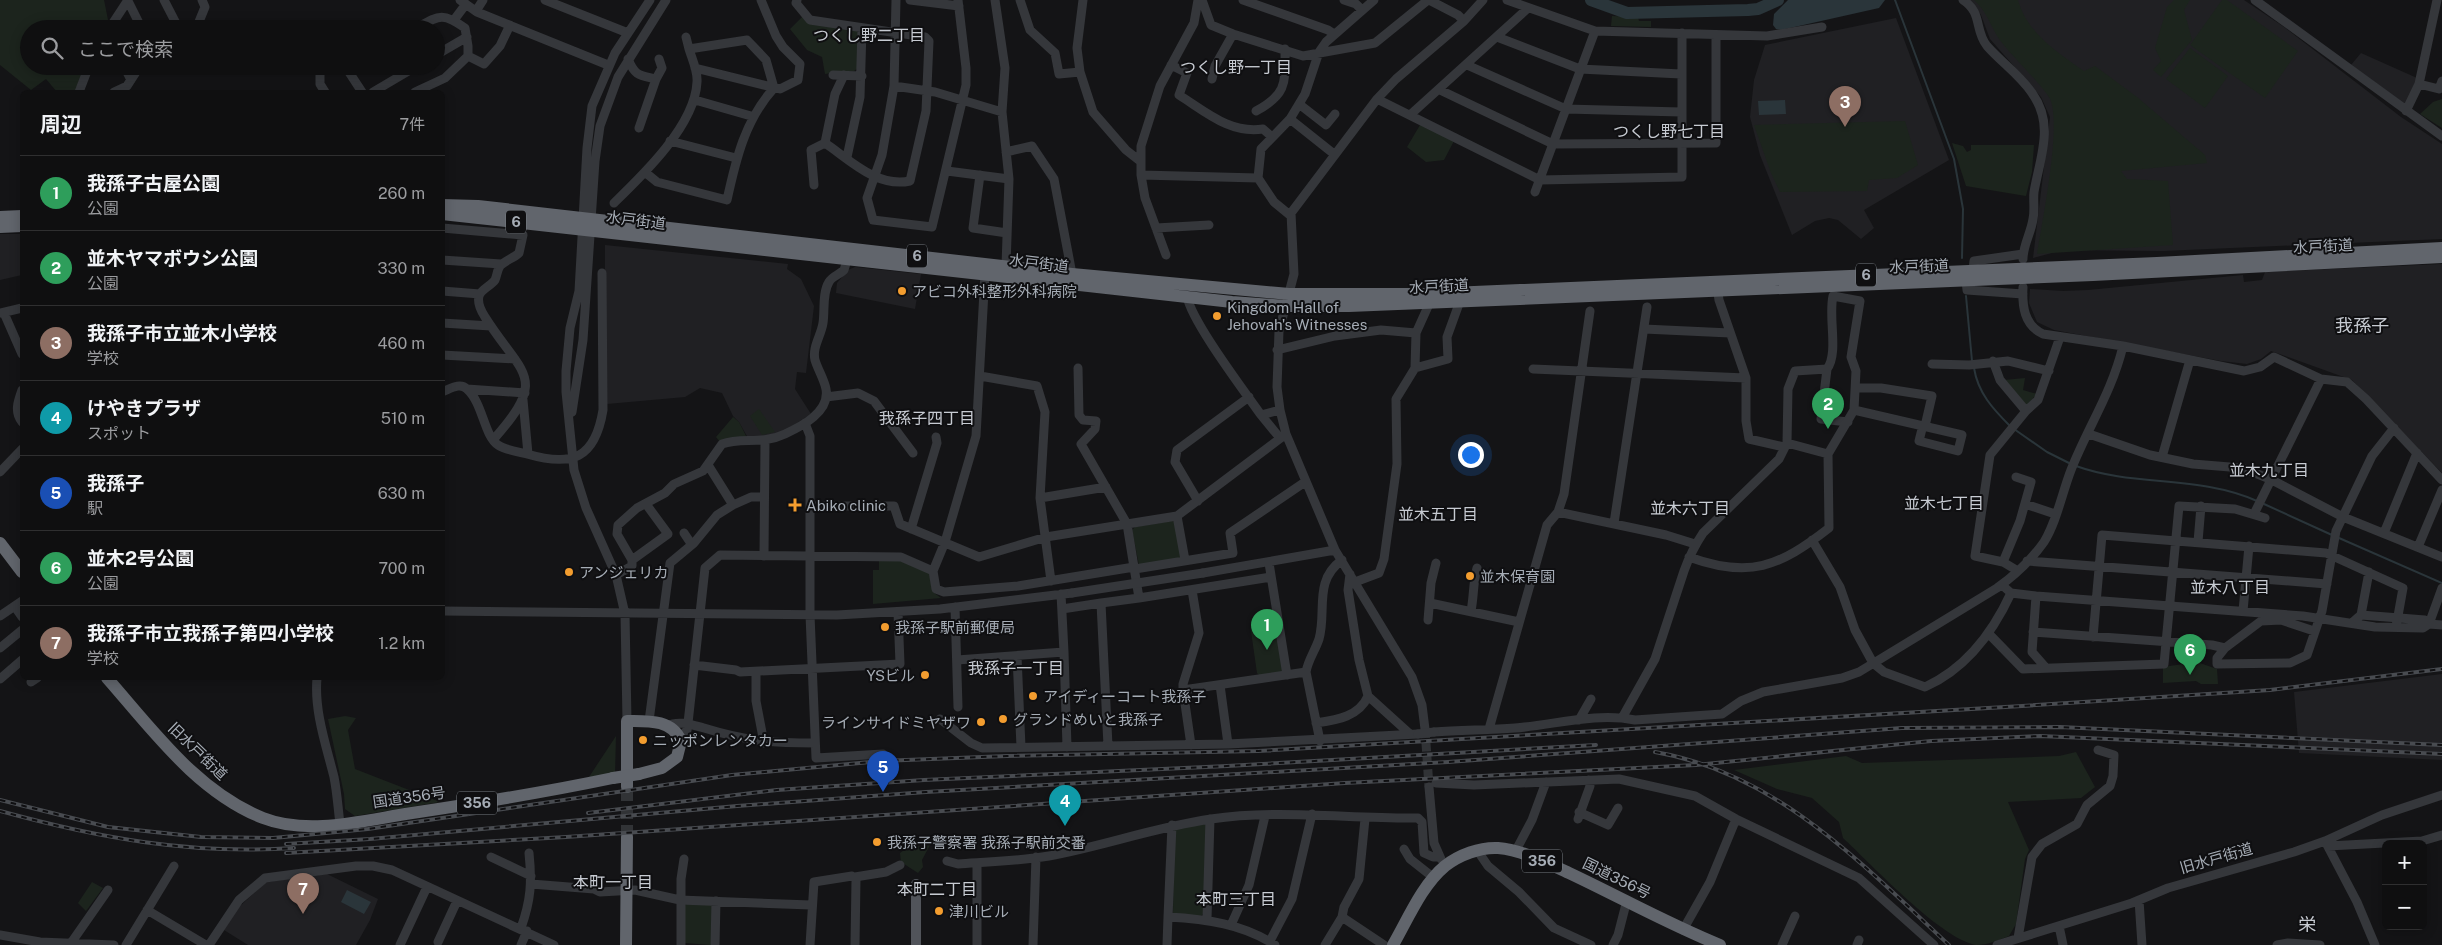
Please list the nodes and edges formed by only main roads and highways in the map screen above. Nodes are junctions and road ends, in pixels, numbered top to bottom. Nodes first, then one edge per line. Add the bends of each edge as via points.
1 (445, 206) edge
2 (445, 214) edge
3 (20, 216) edge
4 (0, 217) edge
5 (586, 225) junction
6 (20, 226) edge
7 (0, 227) edge
8 (2442, 248) edge
9 (2442, 257) edge
10 (1970, 275) junction
11 (1717, 286) junction
12 (1287, 300) junction
13 (0, 543) edge
14 (20, 566) edge
15 (109, 680) edge
16 (627, 787) tunnel mouth
17 (283, 824) joint
18 (626, 837) tunnel mouth
19 (916, 884) dead end
20 (626, 945) edge
21 (916, 945) edge
22 (1393, 945) edge
23 (1720, 945) edge

1 - 5 highway, 水戸街道 / 6 via 478,206
2 - 5 highway, 水戸街道 / 6
3 - 4 highway
5 - 12 highway, 水戸街道 / 6 via 1006,266
5 - 12 highway, 水戸街道 / 6 via 1187,296
6 - 7 highway
8 - 10 highway, 水戸街道 / 6
9 - 10 highway, 水戸街道 / 6
10 - 11 highway, 水戸街道 / 6
10 - 11 highway, 水戸街道 / 6 via 1834,291
11 - 12 highway, 水戸街道 / 6
11 - 12 highway, 水戸街道 / 6 via 1349,306
13 - 14 highway
15 - 17 highway, 旧水戸街道 / 356 via 202,781 251,813
16 - 17 highway, 国道356号 / 356, bridge via 627,721 649,721 667,726 680,738 681,749 674,761 639,774 613,778 499,800 340,824
18 - 20 highway
19 - 21 main road
22 - 23 highway, 国道356号 / 356 via 1443,861 1495,848 1539,860

